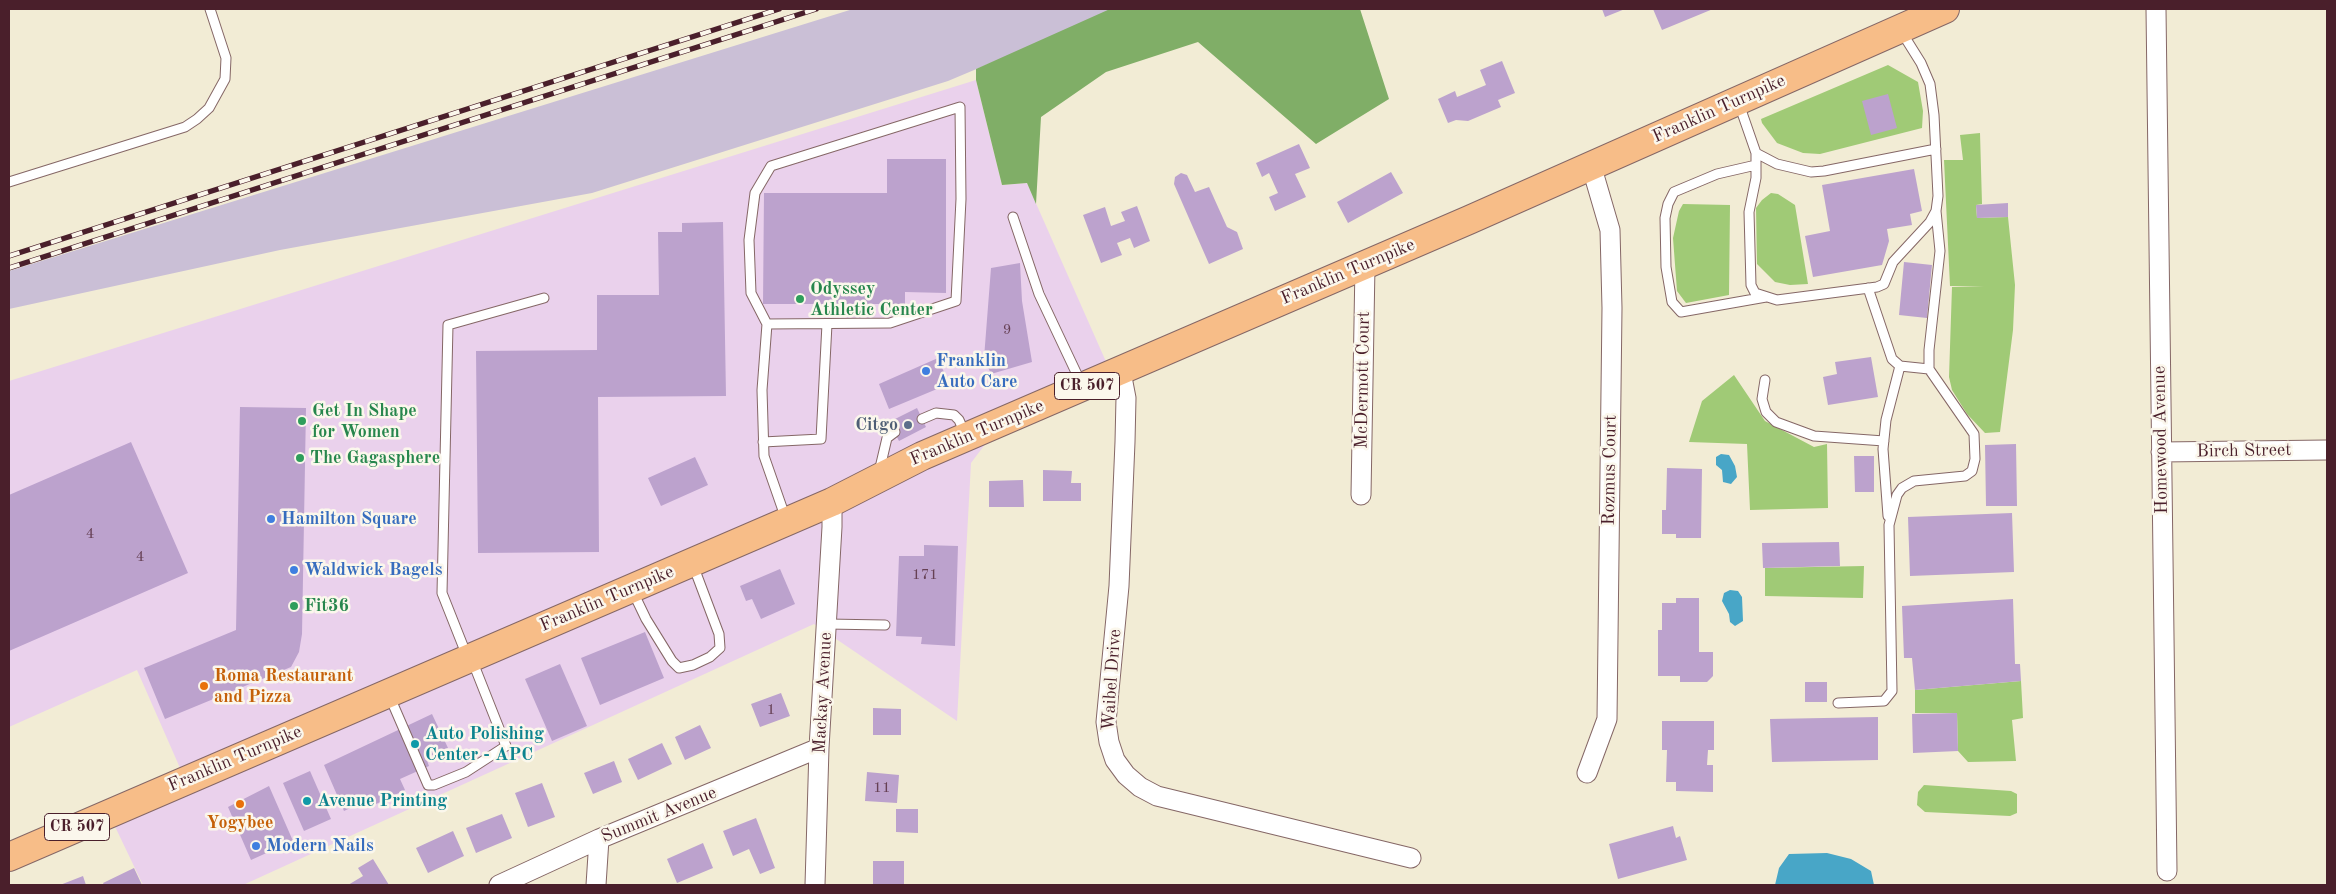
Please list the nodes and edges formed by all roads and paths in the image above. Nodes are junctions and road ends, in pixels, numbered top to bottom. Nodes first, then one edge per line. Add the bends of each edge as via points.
1 (210, 9) edge
2 (1945, 9) edge
3 (2156, 9) edge
4 (1899, 29) junction
5 (1738, 101) junction
6 (1936, 149) junction
7 (1756, 153) junction
8 (1591, 165) junction
9 (1756, 165) junction
10 (9, 182) edge
11 (1936, 211) junction
12 (1013, 217) dead end
13 (1365, 265) junction
14 (1868, 288) junction
15 (1766, 297) junction
16 (544, 298) dead end
17 (767, 324) junction
18 (827, 324) junction
19 (1900, 366) junction
20 (1929, 368) junction
21 (1121, 372) junction
22 (1765, 380) dead end
23 (1083, 388) junction
24 (922, 419) dead end
25 (895, 432) dead end
26 (966, 436) junction
27 (1884, 441) junction
28 (763, 442) junction
29 (2327, 450) edge
30 (2161, 452) junction
31 (877, 479) junction
32 (1361, 495) dead end
33 (832, 502) junction
34 (787, 521) junction
35 (1889, 525) junction
36 (692, 562) junction
37 (632, 588) junction
38 (827, 624) junction
39 (885, 625) dead end
40 (470, 658) junction
41 (388, 693) junction
42 (1838, 703) dead end
43 (819, 748) junction
44 (1587, 773) dead end
45 (599, 839) junction
46 (9, 857) edge
47 (1411, 858) dead end
48 (2167, 871) dead end
49 (499, 885) edge
50 (596, 885) edge
51 (815, 885) edge

1 - 10 lane via 226,58 225,79 209,108 197,119 185,127
2 - 4 main road, Franklin Turnpike / CR 507
3 - 30 street, Homewood Avenue
4 - 5 main road, Franklin Turnpike / CR 507
4 - 6 lane via 1930,84
5 - 7 lane
5 - 8 main road, Franklin Turnpike / CR 507
6 - 7 lane via 1810,172 1794,170
6 - 11 lane
7 - 9 lane
8 - 13 main road, Franklin Turnpike / CR 507
8 - 44 street, Rozmus Court via 1610,230 1612,318 1607,719
9 - 15 lane via 1749,212 1751,285 1755,293
9 - 15 lane via 1717,174 1674,192 1665,218 1666,267 1672,302 1681,312
11 - 14 lane via 1930,222 1893,262 1884,284
11 - 20 lane via 1940,250
12 - 23 lane via 1039,294
13 - 21 main road, Franklin Turnpike / CR 507
13 - 32 street, McDermott Court
14 - 15 lane via 1777,300
14 - 19 lane via 1890,356
16 - 40 lane via 448,325 442,593
17 - 18 lane
17 - 18 lane via 751,293 749,240 755,193 771,166 960,107 961,199 956,301 890,323
17 - 28 lane via 762,390
18 - 28 lane via 821,439
19 - 20 lane
19 - 27 lane
20 - 35 lane via 1974,434 1976,445 1972,471 1965,476 1907,484 1897,495
21 - 23 main road, Franklin Turnpike / CR 507
21 - 47 street, Waibel Drive via 1126,398 1119,586 1106,722 1116,760 1126,775 1157,796
22 - 27 lane via 1762,399 1766,412 1776,422 1814,436
23 - 26 main road, Franklin Turnpike / CR 507
24 - 26 lane via 936,413 954,415
25 - 31 lane via 887,438
26 - 31 main road, Franklin Turnpike / CR 507
27 - 35 lane via 1884,488
28 - 34 lane via 764,456
29 - 30 street, Birch Street
30 - 48 street, Homewood Avenue
31 - 33 main road, Franklin Turnpike / CR 507
33 - 34 main road, Franklin Turnpike / CR 507
33 - 38 street, Mackay Avenue
34 - 36 main road, Franklin Turnpike / CR 507
35 - 42 lane via 1892,691 1884,701
36 - 37 main road, Franklin Turnpike / CR 507
36 - 37 lane via 719,634 720,648 693,665 679,668 672,661 646,619
37 - 40 main road, Franklin Turnpike / CR 507
38 - 39 lane
38 - 43 street, Mackay Avenue
40 - 41 main road, Franklin Turnpike / CR 507
40 - 41 lane via 506,746 466,772 428,785
41 - 46 main road, Franklin Turnpike / CR 507
43 - 45 street, Summit Avenue
43 - 51 street, Mackay Avenue
45 - 49 street, Summit Avenue
45 - 50 street

